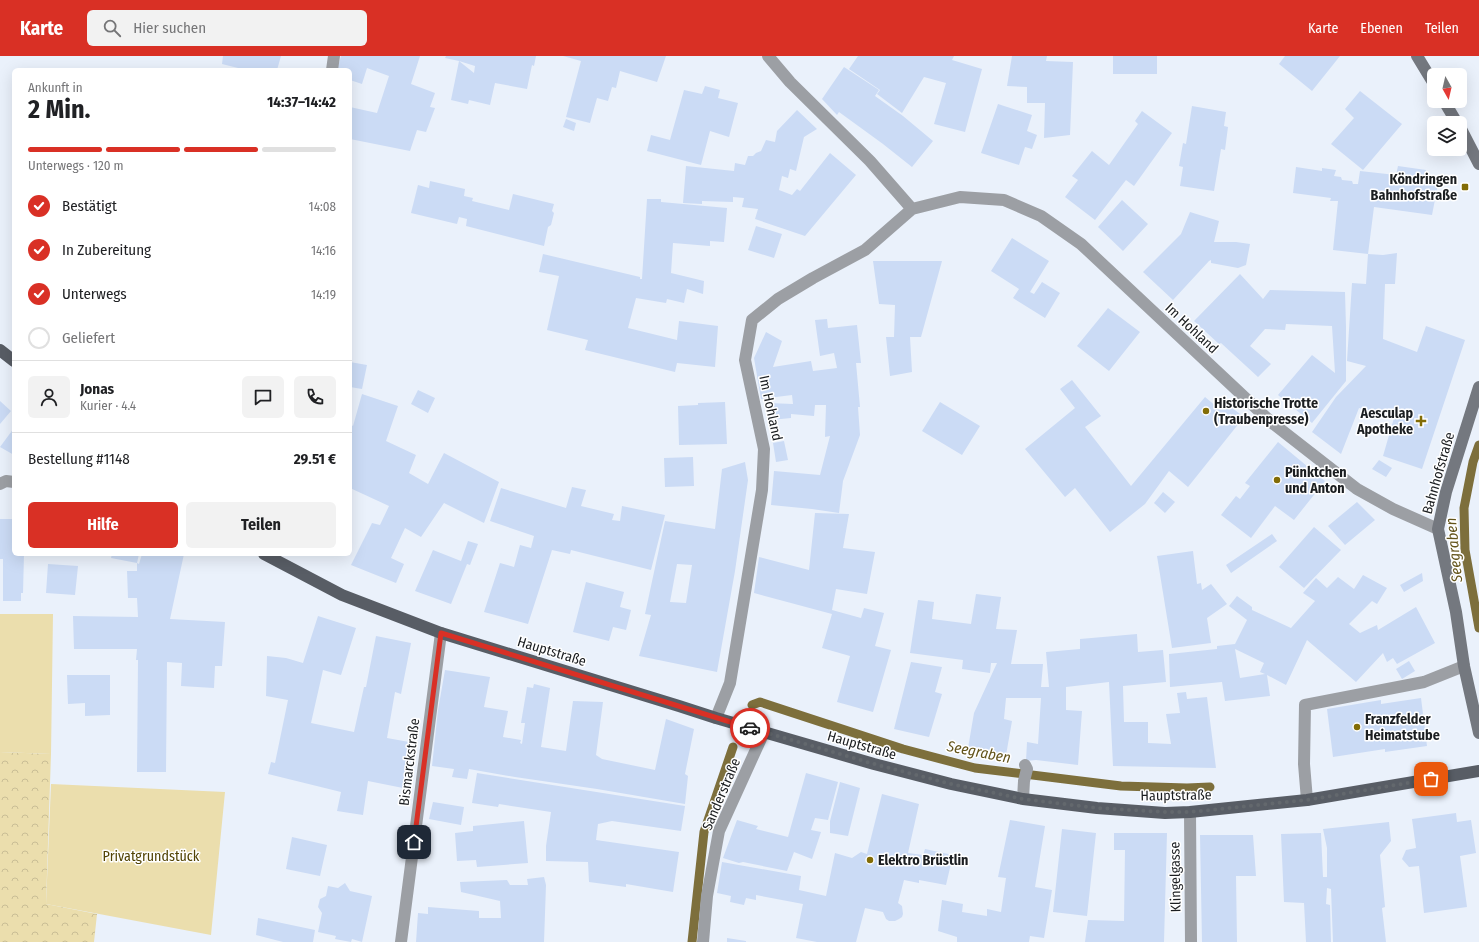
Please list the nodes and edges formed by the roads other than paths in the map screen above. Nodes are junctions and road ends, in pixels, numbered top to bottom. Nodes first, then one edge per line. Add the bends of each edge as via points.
1 (334, 56) edge
2 (768, 56) edge
3 (1417, 56) edge
4 (332, 68) edge
5 (1427, 72) edge
6 (1467, 141) edge
7 (1479, 164) edge
8 (912, 209) junction
9 (0, 350) edge
10 (12, 359) edge
11 (1479, 387) edge
12 (1438, 529) junction
13 (268, 556) edge
14 (441, 633) junction
15 (1464, 666) junction
16 (716, 718) junction
17 (764, 732) junction
18 (1479, 733) edge
19 (1026, 767) dead end
20 (1479, 771) edge
21 (1023, 799) junction
22 (1307, 800) junction
23 (1190, 812) junction
24 (401, 942) edge
25 (703, 942) edge
26 (1191, 942) edge

1 - 4 street
2 - 8 street via 790,82 870,161
3 - 5 street
6 - 7 street
8 - 12 street, Im Hohland via 960,197 1004,200 1041,216 1081,244 1283,432 1357,489
8 - 16 street, Im Hohland via 865,250 778,299 752,320 745,360 764,449 762,490 730,683
9 - 10 main road
11 - 12 street, Bahnhofstraße via 1446,492
12 - 15 street, Bahnhofstraße via 1456,612
13 - 14 main road, Hauptstraße via 342,595
14 - 16 main road, Hauptstraße
14 - 24 street, Bismarckstraße
15 - 18 street, Bahnhofstraße
15 - 22 street via 1424,682 1305,705 1304,764
16 - 17 main road, Hauptstraße
17 - 21 main road, Hauptstraße via 951,784
17 - 25 street, Sanderstraße via 719,831 707,896
19 - 21 street
20 - 22 main road, Hauptstraße
21 - 23 main road, Hauptstraße via 1097,808
22 - 23 main road, Hauptstraße
23 - 26 street, Klingelgasse

